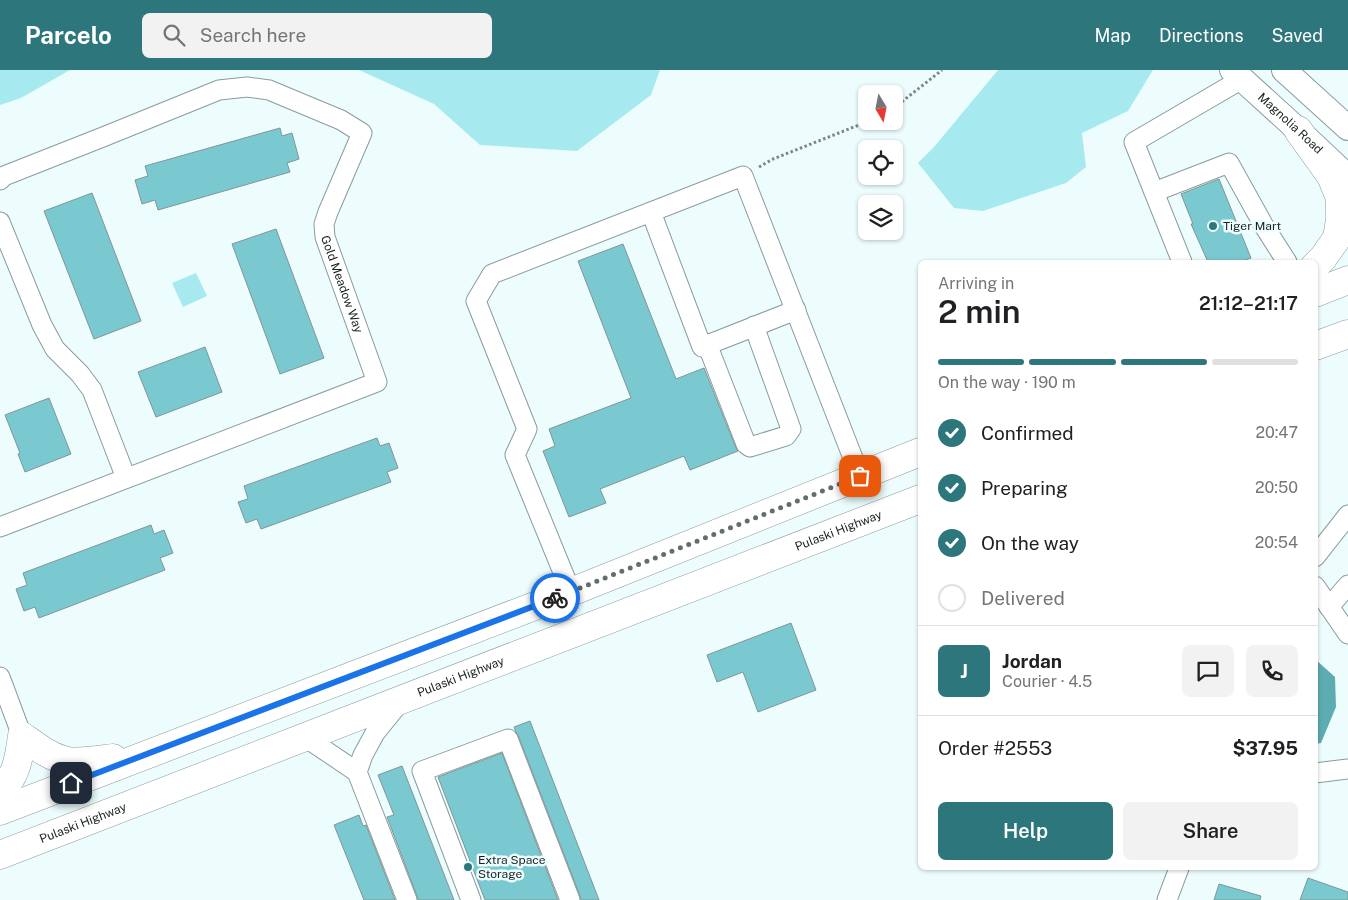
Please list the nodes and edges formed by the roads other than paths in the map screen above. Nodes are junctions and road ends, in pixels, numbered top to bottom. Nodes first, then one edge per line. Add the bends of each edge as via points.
1 (1284, 70) edge
2 (1237, 75) edge
3 (1348, 128) edge
4 (1298, 130) junction
5 (1348, 177) edge
6 (0, 180) edge
7 (1154, 192) junction
8 (651, 212) junction
9 (0, 222) edge
10 (1181, 260) edge
11 (1285, 260) edge
12 (1318, 263) edge
13 (1348, 280) edge
14 (1318, 292) edge
15 (796, 310) junction
16 (754, 326) junction
17 (1348, 334) edge
18 (707, 344) junction
19 (1318, 345) edge
20 (918, 453) edge
21 (860, 476) junction
22 (126, 478) junction
23 (918, 500) edge
24 (1348, 514) edge
25 (0, 527) edge
26 (1318, 552) edge
27 (1348, 585) edge
28 (1318, 590) edge
29 (571, 592) junction
30 (1329, 607) junction
31 (1348, 634) edge
32 (0, 677) edge
33 (402, 699) junction
34 (22, 736) junction
35 (305, 737) junction
36 (142, 756) junction
37 (1348, 770) edge
38 (357, 772) junction
39 (1318, 773) edge
40 (0, 792) edge
41 (0, 810) edge
42 (52, 835) junction
43 (0, 855) edge
44 (1178, 870) edge
45 (0, 876) edge
46 (407, 900) edge
47 (471, 900) edge
48 (570, 900) edge
49 (1166, 900) edge

1 - 3 main road
2 - 4 main road, Magnolia Road
2 - 7 street via 1134,142
4 - 5 main road, Magnolia Road
4 - 12 highway via 1331,176 1340,198 1336,238
6 - 22 street, Gold Meadow Way via 219,90 247,86 269,90 341,120 362,133 324,224 325,237 377,382
7 - 10 street
7 - 11 street via 1229,163
8 - 15 street via 743,176
8 - 18 street via 702,347
8 - 29 street via 492,274 476,301 527,429 515,455
9 - 22 street via 55,349 92,390
13 - 14 highway
15 - 16 street
15 - 21 street
16 - 18 street
16 - 18 street via 791,429 786,436 750,447 746,444
17 - 19 highway
20 - 21 highway
21 - 29 highway
22 - 25 street, Gold Meadow Way
23 - 33 highway, Pulaski Highway
24 - 26 street
27 - 30 street
28 - 30 street
29 - 36 highway
30 - 31 street
32 - 34 street
33 - 35 highway, Pulaski Highway
33 - 38 street via 375,733
34 - 36 highway via 52,756 68,761
34 - 40 highway via 13,776
35 - 38 street
35 - 42 highway, Pulaski Highway
36 - 41 highway
37 - 39 street
38 - 46 street
42 - 43 highway, Pulaski Highway
42 - 45 highway
44 - 49 street
47 - 48 street via 422,771 508,739

